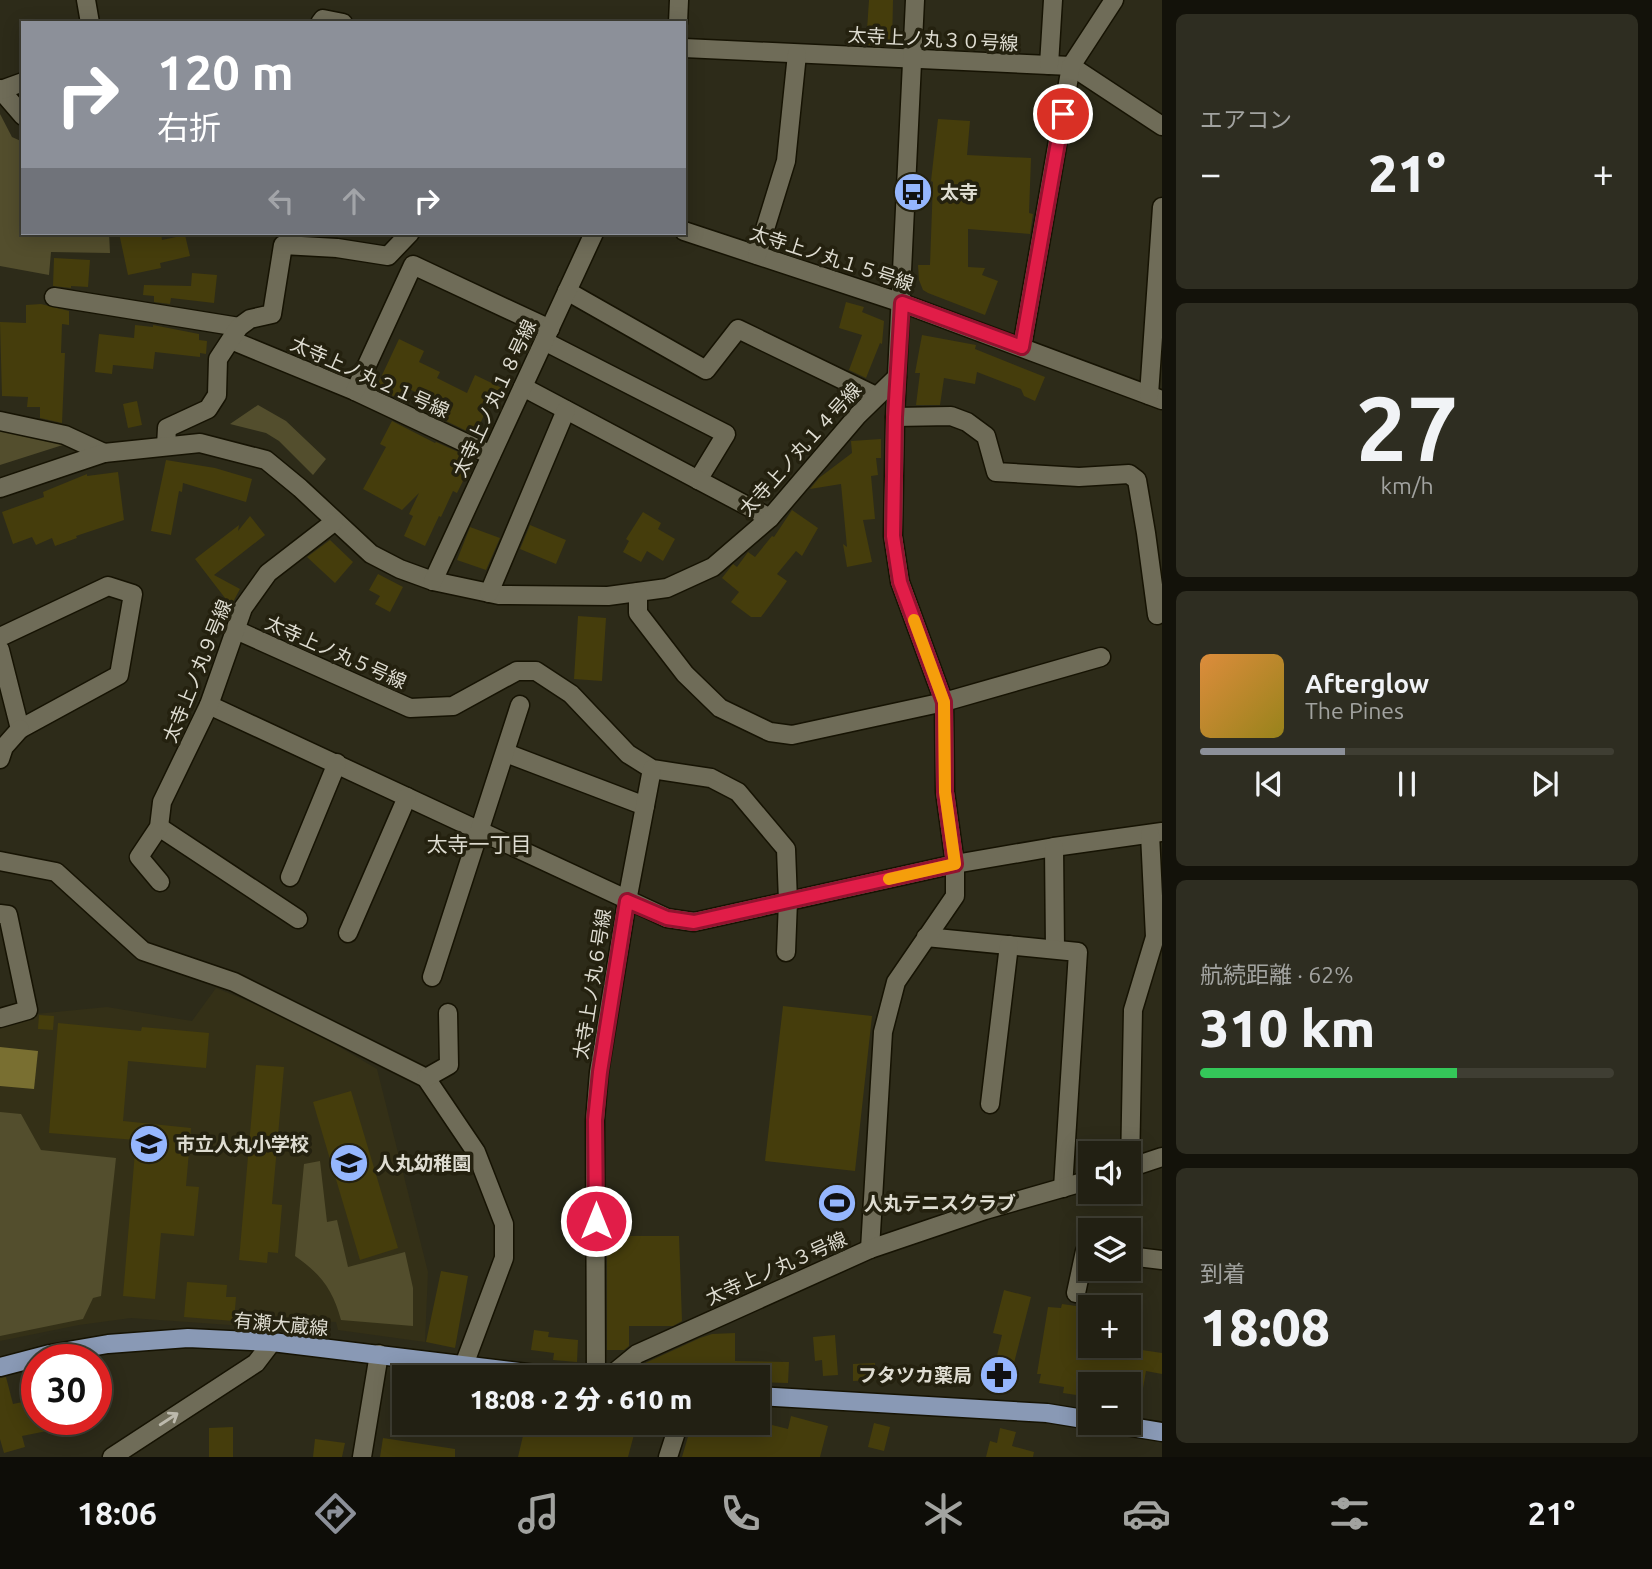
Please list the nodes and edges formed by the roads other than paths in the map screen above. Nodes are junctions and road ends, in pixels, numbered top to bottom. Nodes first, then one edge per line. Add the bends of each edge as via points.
1 (86, 0) edge
2 (678, 0) edge
3 (915, 0) edge
4 (1053, 0) edge
5 (1114, 0) edge
6 (90, 21) edge
7 (678, 21) edge
8 (686, 48) edge
9 (797, 54) junction
10 (912, 59) junction
11 (1049, 65) junction
12 (1071, 66) junction
13 (21, 83) edge
14 (0, 90) edge
15 (21, 114) edge
16 (1162, 126) edge
17 (1162, 207) edge
18 (686, 232) edge
19 (408, 235) edge
20 (593, 235) edge
21 (757, 255) junction
22 (567, 290) junction
23 (54, 297) dead end
24 (902, 303) junction
25 (235, 334) junction
26 (547, 335) junction
27 (1022, 347) junction
28 (897, 377) junction
29 (523, 387) junction
30 (355, 391) junction
31 (876, 396) junction
32 (1156, 398) edge
33 (566, 410) junction
34 (895, 417) junction
35 (0, 421) edge
36 (166, 446) junction
37 (104, 453) junction
38 (491, 455) junction
39 (698, 480) junction
40 (0, 488) edge
41 (770, 518) junction
42 (334, 522) junction
43 (1154, 532) edge
44 (433, 580) junction
45 (639, 592) junction
46 (489, 593) junction
47 (1157, 615) dead end
48 (236, 630) junction
49 (0, 637) edge
50 (0, 650) edge
51 (1101, 657) dead end
52 (944, 702) junction
53 (209, 705) junction
54 (520, 705) dead end
55 (9, 736) edge
56 (506, 754) junction
57 (0, 759) edge
58 (337, 763) junction
59 (652, 769) junction
60 (407, 797) junction
61 (645, 806) junction
62 (159, 827) junction
63 (480, 832) junction
64 (1156, 833) edge
65 (1054, 847) junction
66 (0, 861) edge
67 (955, 864) junction
68 (290, 877) dead end
69 (160, 883) dead end
70 (627, 901) junction
71 (788, 901) junction
72 (0, 914) edge
73 (298, 919) dead end
74 (348, 933) dead end
75 (926, 937) junction
76 (1009, 945) junction
77 (1055, 950) junction
78 (786, 952) dead end
79 (432, 977) dead end
80 (448, 1013) dead end
81 (0, 1018) edge
82 (426, 1079) junction
83 (990, 1104) dead end
84 (1130, 1141) edge
85 (1162, 1157) edge
86 (1141, 1164) edge
87 (1078, 1184) edge
88 (1063, 1188) junction
89 (870, 1249) junction
90 (1141, 1257) edge
91 (1162, 1260) edge
92 (1079, 1281) edge
93 (1076, 1293) dead end
94 (272, 1342) junction
95 (379, 1354) junction
96 (464, 1365) joint
97 (596, 1365) edge
98 (624, 1365) edge
99 (0, 1367) edge
100 (770, 1397) edge
101 (1078, 1418) edge
102 (1141, 1429) edge
103 (1162, 1432) edge
104 (675, 1435) edge
105 (112, 1457) edge
106 (362, 1457) edge
107 (668, 1457) edge

1 - 6 street
2 - 7 street
3 - 10 street
4 - 11 street
5 - 12 street
8 - 9 street, 太寺上ノ丸３０号線
9 - 10 street, 太寺上ノ丸３０号線
9 - 21 street via 786,161
10 - 11 street, 太寺上ノ丸３０号線
10 - 24 street
11 - 12 street, 太寺上ノ丸３０号線
12 - 16 street
12 - 27 street
13 - 14 street
14 - 15 street
17 - 32 street
18 - 21 street, 太寺上ノ丸１５号線
19 - 25 street via 388,256 282,245 272,314 250,318
20 - 22 street, 太寺上ノ丸１８号線
21 - 24 street, 太寺上ノ丸１５号線
22 - 26 street, 太寺上ノ丸１８号線
22 - 31 street via 706,370 738,329
23 - 25 street, 太寺上ノ丸２１号線
24 - 27 street, 太寺上ノ丸１５号線
24 - 28 street
25 - 30 street, 太寺上ノ丸２１号線
25 - 36 street via 218,359 217,395 208,409 167,428
26 - 29 street, 太寺上ノ丸１８号線
26 - 30 street via 414,265
26 - 39 street via 726,434
27 - 32 street, 太寺上ノ丸１５号線
28 - 31 street, 太寺上ノ丸１４号線
28 - 34 street
29 - 33 street
29 - 38 street, 太寺上ノ丸１８号線
30 - 38 street, 太寺上ノ丸２１号線
31 - 41 street, 太寺上ノ丸１４号線
33 - 39 street
33 - 46 street
34 - 43 street via 951,416 967,422 986,436 996,472 1079,477 1129,474 1137,480
34 - 52 street via 893,536 900,582
35 - 37 street via 65,435
36 - 37 street, 太寺上ノ丸１４号線
36 - 42 street, 太寺上ノ丸１４号線 via 200,443 266,460
37 - 40 street, 太寺上ノ丸１４号線
38 - 44 street, 太寺上ノ丸１８号線
39 - 41 street
41 - 45 street, 太寺上ノ丸１４号線 via 713,567 667,588
42 - 44 street, 太寺上ノ丸１４号線 via 371,554
42 - 48 street, 太寺上ノ丸９号線 via 268,573 243,608
43 - 47 street
44 - 46 street, 太寺上ノ丸１４号線
45 - 46 street, 太寺上ノ丸１４号線 via 608,597
45 - 52 street via 638,613 685,674 720,708 770,732 792,736
48 - 53 street, 太寺上ノ丸９号線
48 - 59 street, 太寺上ノ丸５号線 via 410,708 453,706 517,671 536,671 571,694 628,754
49 - 55 street via 108,586 133,594 119,675
50 - 55 street
51 - 52 street
52 - 67 street via 945,792
53 - 58 street
53 - 62 street, 太寺上ノ丸９号線 via 162,802
54 - 56 street
55 - 57 street
56 - 61 street
56 - 63 street
58 - 60 street
58 - 68 street
59 - 61 street, 太寺上ノ丸６号線
59 - 71 street, 太寺上ノ丸５号線 via 711,778 738,792 786,849
60 - 63 street
60 - 74 street
61 - 70 street, 太寺上ノ丸６号線
62 - 69 street via 139,857
62 - 73 street
63 - 70 street
63 - 79 street
64 - 65 street
64 - 84 street via 1155,937 1133,1010
65 - 67 street
65 - 77 street
66 - 82 street via 56,872 143,951 233,982
67 - 71 street
67 - 75 street via 955,896
70 - 71 street via 667,918 694,922
70 - 97 street, 太寺上ノ丸６号線 via 595,1120
71 - 78 street, 太寺上ノ丸５号線
72 - 81 street via 8,915 28,1010
75 - 76 street
75 - 89 street via 896,982 883,1032
76 - 77 street
76 - 83 street
77 - 88 street via 1079,952
80 - 82 street via 449,1065
82 - 96 street via 477,1152 504,1224 504,1258
85 - 86 street
87 - 88 street, 太寺上ノ丸３号線
88 - 89 street, 太寺上ノ丸３号線
89 - 98 street, 太寺上ノ丸３号線 via 637,1354
90 - 91 street
92 - 93 street
94 - 95 main road, 有瀬大蔵線
94 - 99 main road, 有瀬大蔵線 via 188,1338 108,1344
105 -> 94 street via 256,1363
95 - 96 main road, 有瀬大蔵線
95 - 106 street
100 - 101 main road
102 - 103 main road
104 - 107 street

